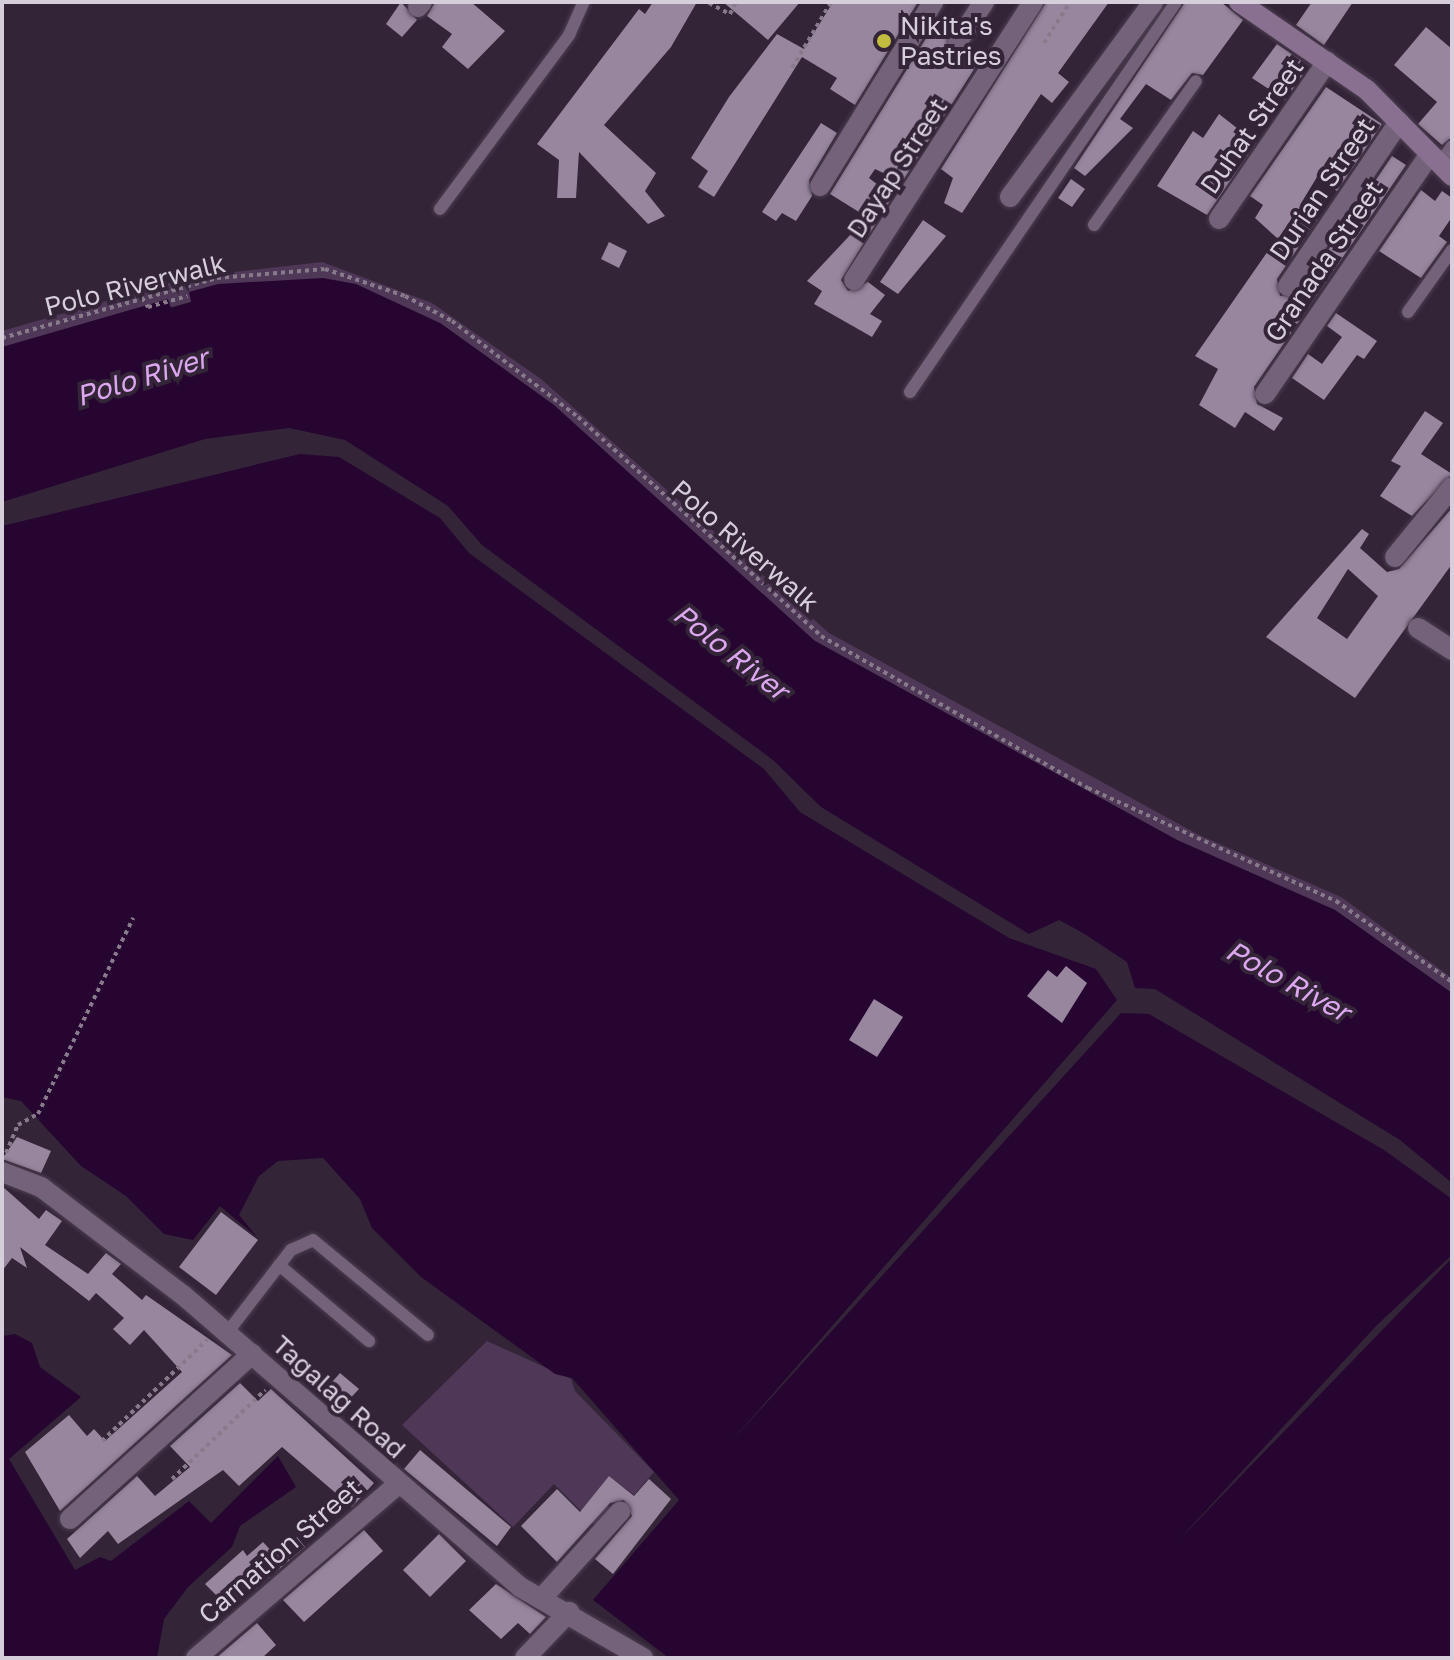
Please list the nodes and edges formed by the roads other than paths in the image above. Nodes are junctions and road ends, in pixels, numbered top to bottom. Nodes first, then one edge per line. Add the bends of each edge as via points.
1 (584, 2) edge
2 (933, 2) edge
3 (984, 2) edge
4 (1033, 2) edge
5 (1153, 2) edge
6 (1176, 2) edge
7 (1242, 6) edge
8 (958, 41) dead end
9 (1327, 62) junction
10 (1196, 81) dead end
11 (1399, 122) junction
12 (1452, 146) edge
13 (1439, 166) edge
14 (820, 186) dead end
15 (1010, 197) dead end
16 (440, 209) dead end
17 (1219, 219) dead end
18 (1094, 225) dead end
19 (1452, 250) edge
20 (854, 280) dead end
21 (1288, 286) dead end
22 (1408, 312) dead end
23 (910, 392) dead end
24 (1265, 394) dead end
25 (1452, 487) edge
26 (1395, 557) dead end
27 (1418, 628) dead end
28 (1452, 650) edge
29 (2, 1172) edge
30 (279, 1265) junction
31 (223, 1330) junction
32 (428, 1335) dead end
33 (369, 1341) dead end
34 (252, 1354) junction
35 (398, 1484) junction
36 (620, 1512) dead end
37 (70, 1519) dead end
38 (541, 1599) junction
39 (569, 1612) junction
40 (196, 1658) edge
41 (525, 1658) edge
42 (643, 1658) edge

1 - 16 lane via 569,35
2 - 14 street
3 - 8 street
4 - 20 street, Dayap Street
5 - 15 street
6 - 23 lane
7 - 9 main road
9 - 11 main road
9 - 17 street, Duhat Street
10 - 18 lane
11 - 13 main road
11 - 21 street, Durian Street
12 - 13 lane
13 - 24 street, Granada Street
19 - 22 lane
25 - 26 street
27 - 28 street
29 - 31 street, Tagalag Road via 41,1187
30 - 31 lane
30 - 32 lane via 306,1241 323,1243
30 - 33 lane
31 - 34 street, Tagalag Road
34 - 35 street, Tagalag Road
34 - 37 street
35 - 38 street, Tagalag Road
35 - 40 street, Carnation Street
36 - 38 street
38 - 39 street, Tagalag Road
39 - 41 street
39 - 42 street, Tagalag Road

